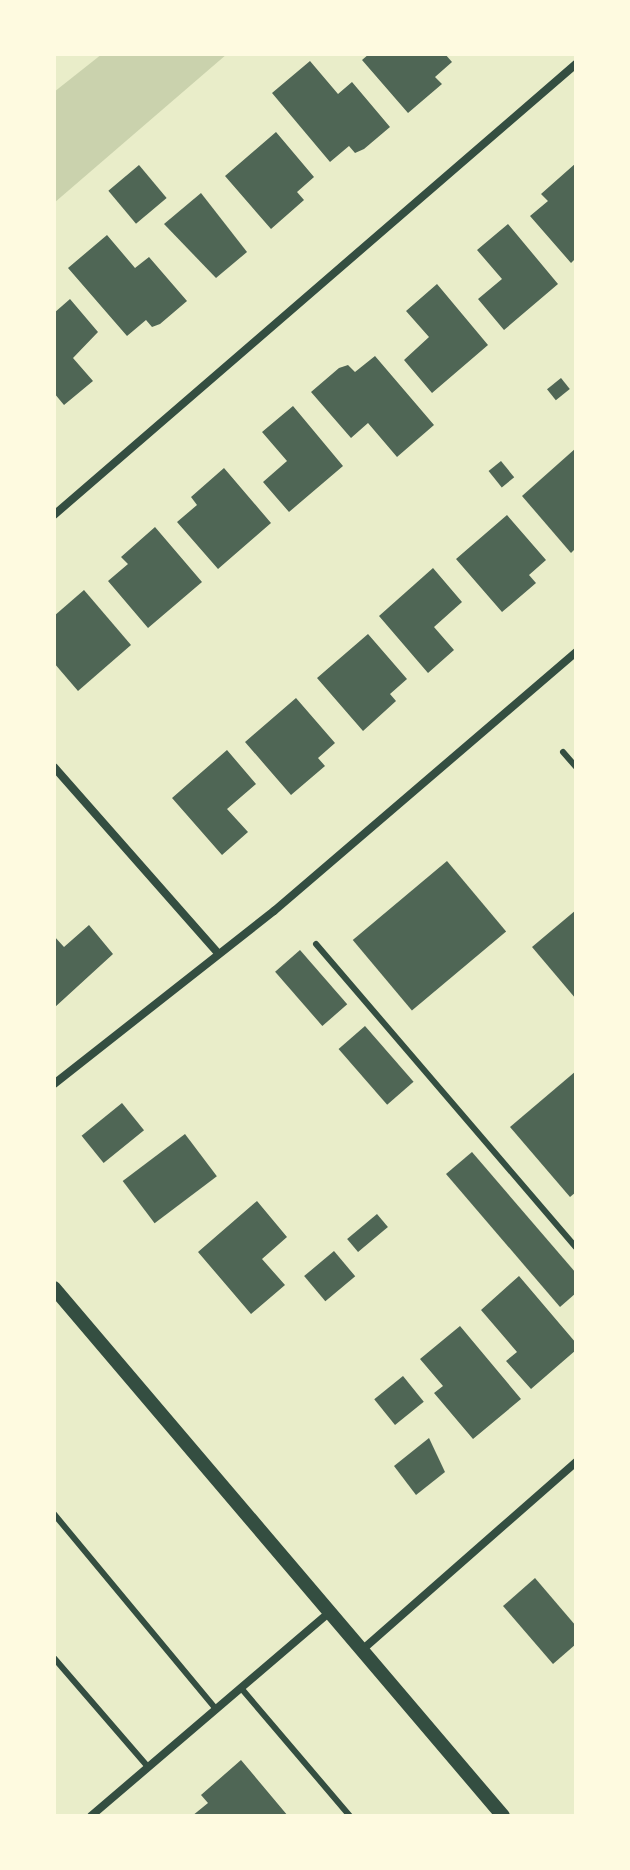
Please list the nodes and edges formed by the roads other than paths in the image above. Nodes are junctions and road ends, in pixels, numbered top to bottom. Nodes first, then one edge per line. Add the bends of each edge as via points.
1 (576, 64) edge
2 (54, 515) edge
3 (576, 652) edge
4 (563, 752) dead end
5 (54, 767) edge
6 (576, 767) edge
7 (316, 944) dead end
8 (219, 954) junction
9 (54, 1084) edge
10 (576, 1247) edge
11 (54, 1288) edge
12 (576, 1462) edge
13 (54, 1514) edge
14 (330, 1612) junction
15 (362, 1650) junction
16 (54, 1658) edge
17 (241, 1688) junction
18 (216, 1709) junction
19 (148, 1767) junction
20 (91, 1816) edge
21 (350, 1816) edge
22 (503, 1816) edge

1 - 2 street
3 - 8 street
4 - 6 lane
5 - 8 street
7 - 10 lane
8 - 9 street
11 - 14 street
12 - 15 street
13 - 18 lane
14 - 15 street
14 - 17 street
15 - 22 street
16 - 19 lane
17 - 18 street
17 - 21 lane
18 - 19 street
19 - 20 street

